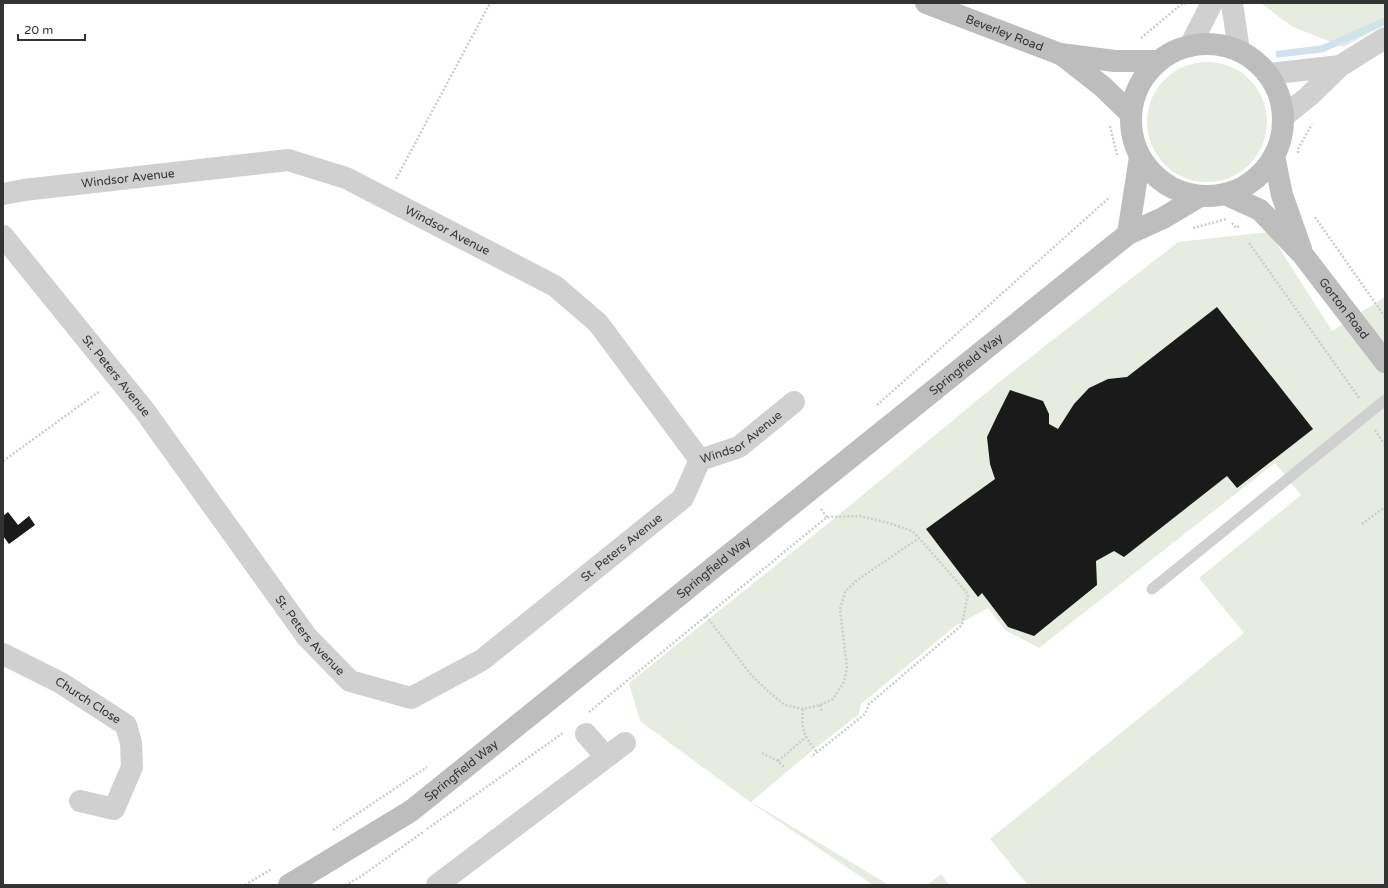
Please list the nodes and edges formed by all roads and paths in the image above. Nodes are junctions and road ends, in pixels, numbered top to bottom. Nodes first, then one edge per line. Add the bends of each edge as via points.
1 (490, 3) edge
2 (926, 3) edge
3 (1212, 3) edge
4 (1232, 3) edge
5 (1385, 38) edge
6 (1190, 46) junction
7 (1239, 51) junction
8 (1060, 54) junction
9 (1159, 61) junction
10 (1340, 66) junction
11 (1268, 74) junction
12 (1131, 114) junction
13 (1284, 117) junction
14 (1274, 156) junction
15 (1140, 157) junction
16 (1112, 191) dead end
17 (3, 194) edge
18 (1225, 194) junction
19 (1200, 196) junction
20 (386, 199) junction
21 (1314, 216) dead end
22 (1128, 234) junction
23 (3, 236) edge
24 (1250, 243) dead end
25 (1304, 255) junction
26 (1385, 318) edge
27 (1385, 362) edge
28 (119, 378) junction
29 (1385, 400) edge
30 (794, 402) dead end
31 (877, 405) dead end
32 (1365, 416) junction
33 (1385, 445) edge
34 (700, 460) junction
35 (3, 461) edge
36 (1385, 507) edge
37 (1362, 524) dead end
38 (919, 538) junction
39 (1152, 590) dead end
40 (706, 616) junction
41 (3, 654) edge
42 (820, 705) junction
43 (803, 709) junction
44 (822, 712) dead end
45 (581, 726) junction
46 (806, 738) junction
47 (626, 743) dead end
48 (817, 752) junction
49 (762, 753) dead end
50 (606, 757) junction
51 (811, 757) dead end
52 (778, 761) junction
53 (428, 766) dead end
54 (784, 767) dead end
55 (80, 801) dead end
56 (327, 834) dead end
57 (276, 866) dead end
58 (245, 885) edge
59 (289, 885) edge
60 (345, 885) edge
61 (437, 885) edge

1 - 20 path
2 - 8 main road, Beverley Road
3 - 6 street
4 - 7 street
5 - 10 street
6 - 7 main road via 1215,44
6 - 9 main road via 1174,51
7 - 11 main road via 1255,61
8 - 9 main road, Beverley Road via 1115,61
8 - 12 main road, Beverley Road via 1102,86
9 - 12 main road via 1145,76 1135,94
10 - 11 street
10 - 13 street
11 - 13 main road via 1279,94
12 - 15 main road via 1133,136
13 - 14 main road via 1282,138
14 - 18 main road via 1256,178 1245,186
14 - 25 main road, Gorton Road via 1282,195
15 - 19 main road via 1160,180 1176,190
15 - 22 main road
16 - 31 path via 1110,197 1085,221
17 - 20 street, Windsor Avenue via 288,160 346,178
18 - 19 main road
18 - 25 main road, Gorton Road via 1260,210
19 - 22 main road, Springfield Way via 1163,218
20 - 34 street, Windsor Avenue via 555,286 598,323
21 - 26 path
22 - 59 main road, Springfield Way via 411,812
23 - 28 street, St. Peters Avenue
24 - 32 path via 1360,397
25 - 27 main road, Gorton Road
28 - 34 street, St. Peters Avenue via 307,637 350,681 411,698 482,660 634,539 683,498
28 - 35 path
29 - 32 lane
30 - 34 street, Windsor Avenue via 739,447
32 - 33 path
32 - 39 lane
36 - 37 path
38 - 40 path via 912,531 860,516 827,517
38 - 42 path via 856,581 845,592 840,609 847,668 844,682 833,699
38 - 48 path via 968,594 962,626 869,704 865,714
40 - 43 path via 761,685 785,704
40 - 45 path
41 - 55 street, Church Close via 60,682 126,725 131,743 132,767 114,809
42 - 43 path
42 - 44 path
43 - 46 path via 802,722
45 - 50 street
45 - 60 path
46 - 48 path
46 - 52 path
47 - 50 street
48 - 51 path
49 - 52 path
50 - 61 street
52 - 54 path
53 - 56 path
57 - 58 path

